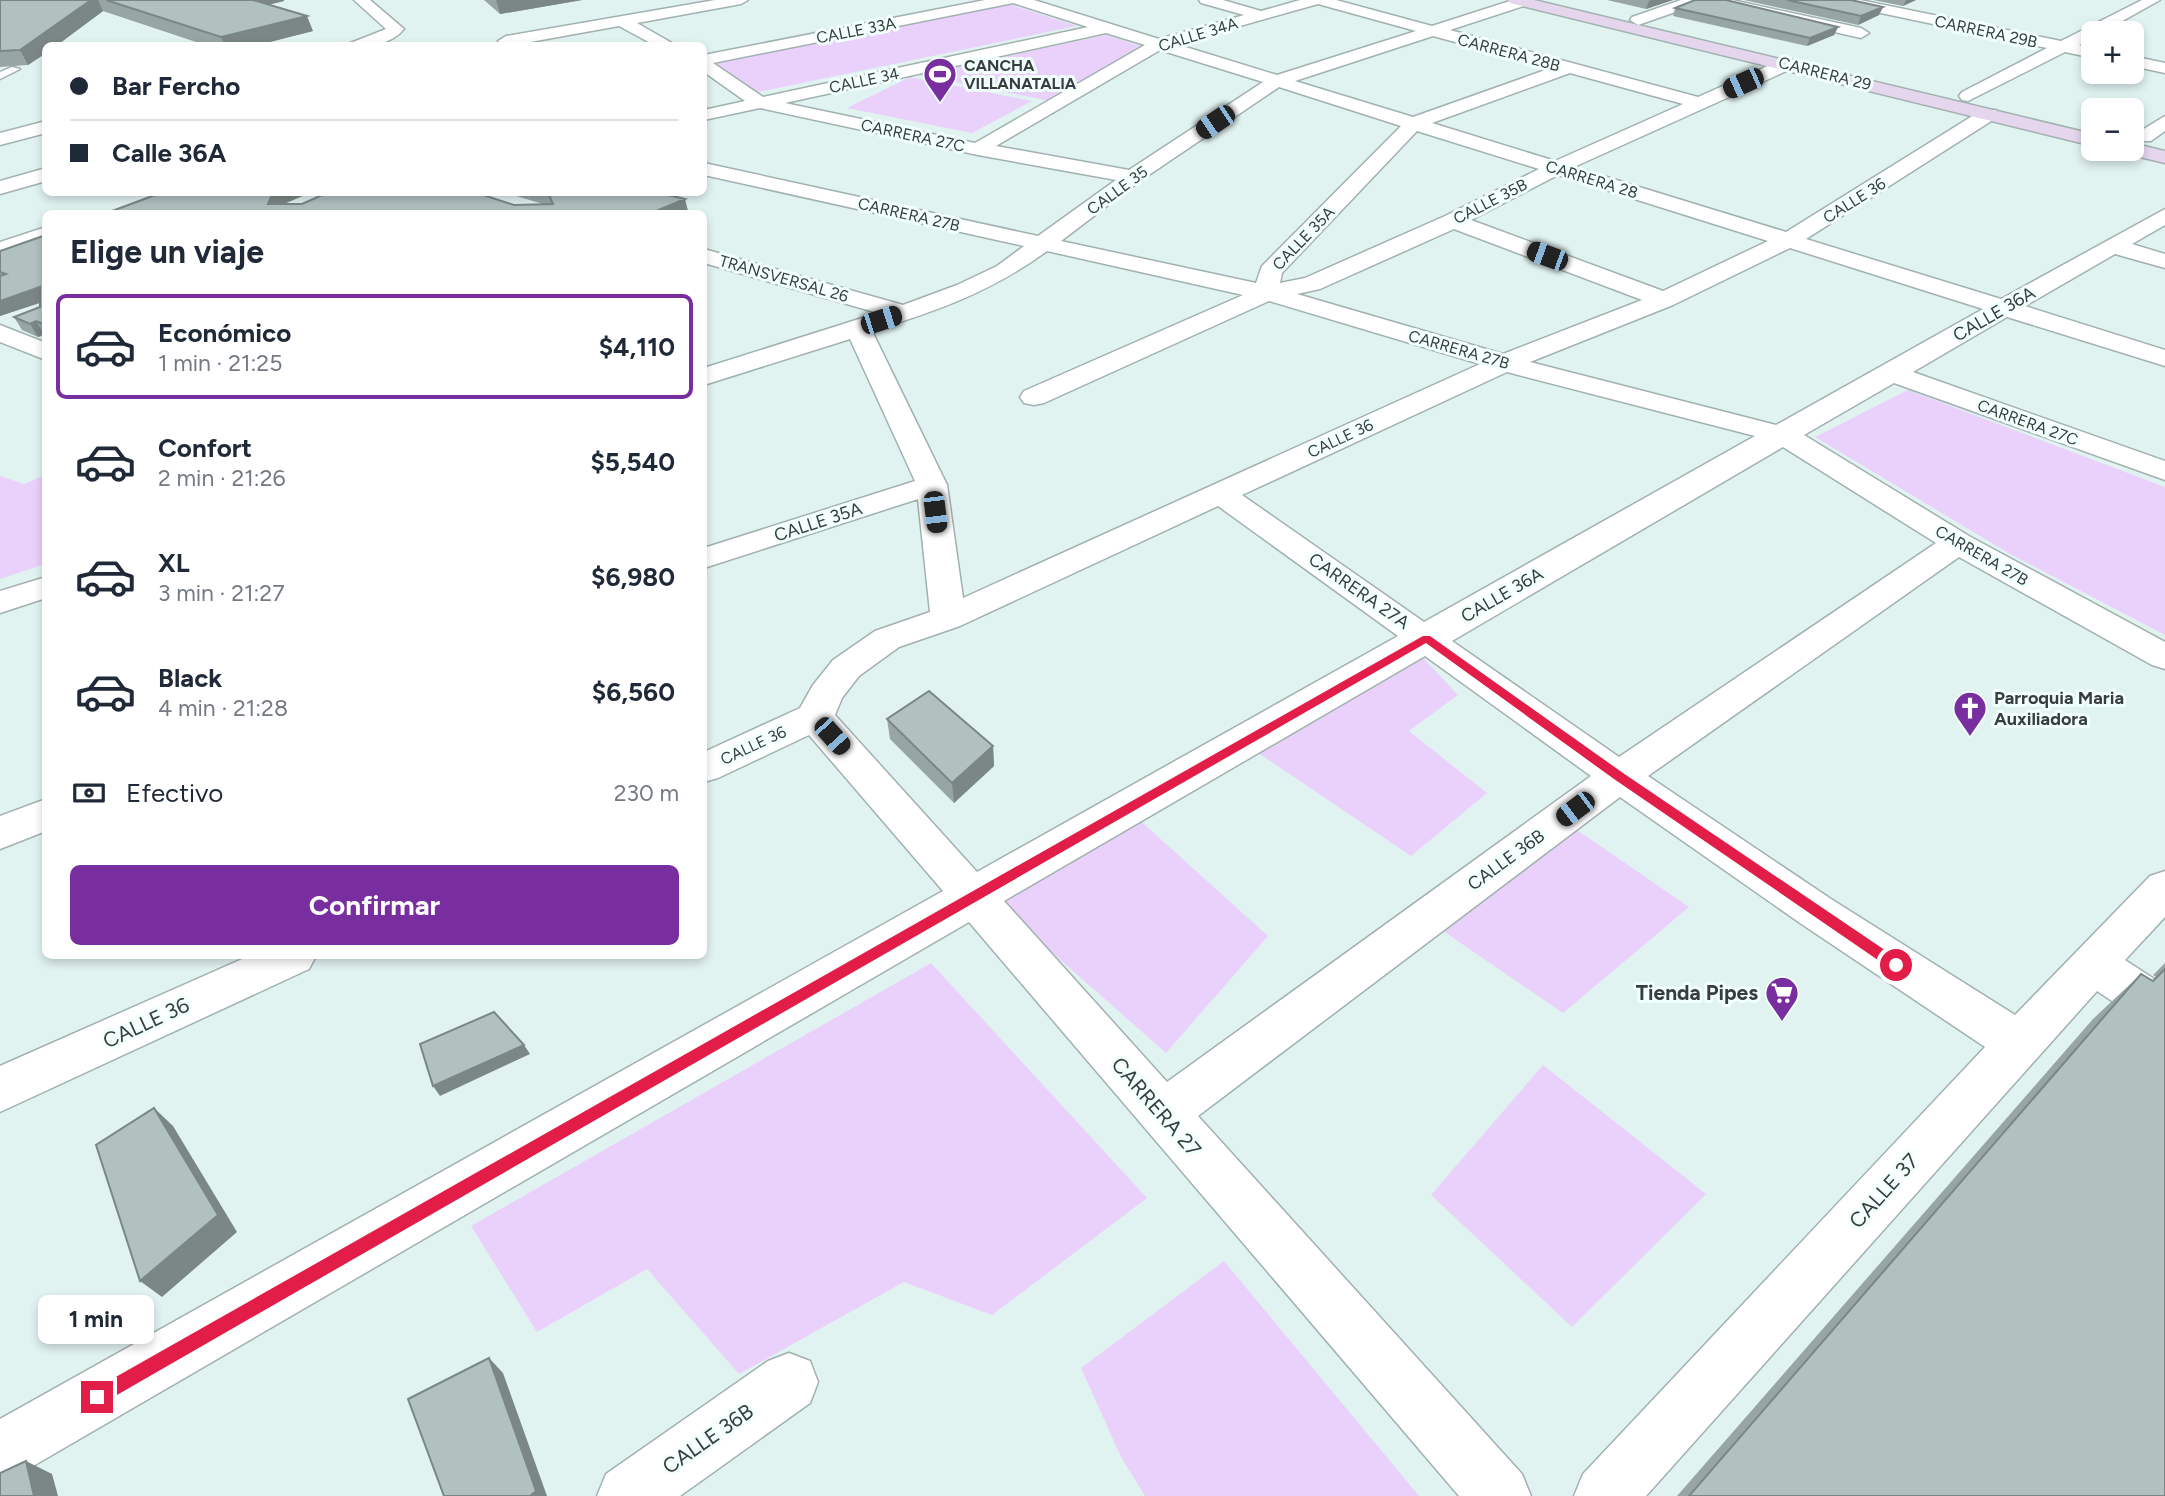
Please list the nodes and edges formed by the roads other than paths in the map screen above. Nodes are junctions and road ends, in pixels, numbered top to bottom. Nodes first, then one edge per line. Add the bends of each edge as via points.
1 (361, 0) edge
2 (660, 0) edge
3 (741, 0) edge
4 (1008, 0) edge
5 (1018, 0) edge
6 (1206, 0) edge
7 (1318, 0) edge
8 (1556, 0) edge
9 (1696, 0) edge
10 (1711, 0) edge
11 (1838, 0) edge
12 (1522, 1) edge
13 (2108, 2) dead end
14 (2146, 4) edge
15 (1930, 5) dead end
16 (2165, 13) edge
17 (1907, 14) junction
18 (1260, 15) junction
19 (1638, 20) junction
20 (622, 21) junction
21 (525, 23) dead end
22 (1107, 28) junction
23 (1872, 29) junction
24 (1432, 31) junction
25 (506, 41) dead end
26 (365, 42) edge
27 (661, 42) edge
28 (1838, 43) edge
29 (1158, 44) junction
30 (2066, 47) junction
31 (2081, 50) edge
32 (1801, 58) junction
33 (707, 61) edge
34 (707, 64) edge
35 (2144, 64) edge
36 (1568, 68) junction
37 (2165, 68) edge
38 (15, 69) edge
39 (0, 76) edge
40 (1277, 81) junction
41 (760, 103) junction
42 (1699, 103) junction
43 (1978, 105) junction
44 (707, 114) edge
45 (2165, 122) edge
46 (2081, 123) edge
47 (1414, 124) junction
48 (42, 128) edge
49 (2081, 135) edge
50 (2144, 135) edge
51 (0, 139) edge
52 (2144, 141) edge
53 (2165, 142) edge
54 (2144, 145) edge
55 (978, 149) junction
56 (2165, 157) edge
57 (1556, 168) junction
58 (707, 170) edge
59 (42, 175) edge
60 (1133, 177) junction
61 (0, 188) edge
62 (2165, 216) edge
63 (1453, 221) junction
64 (42, 235) edge
65 (1790, 240) junction
66 (1043, 243) junction
67 (2112, 246) junction
68 (0, 250) edge
69 (707, 257) edge
70 (2165, 261) edge
71 (733, 264) junction
72 (707, 277) edge
73 (1267, 293) junction
74 (1664, 300) junction
75 (2005, 308) junction
76 (904, 313) junction
77 (857, 327) junction
78 (0, 333) edge
79 (42, 350) edge
80 (42, 352) edge
81 (2165, 358) edge
82 (11, 362) dead end
83 (1504, 363) junction
84 (1891, 373) junction
85 (707, 376) edge
86 (1034, 397) dead end
87 (1783, 435) junction
88 (2165, 471) edge
89 (932, 485) junction
90 (1220, 493) junction
91 (1958, 543) junction
92 (707, 557) edge
93 (42, 588) edge
94 (0, 601) edge
95 (948, 618) junction
96 (1426, 638) junction
97 (2165, 657) edge
98 (815, 717) junction
99 (707, 767) edge
100 (1618, 776) junction
101 (42, 816) edge
102 (0, 834) edge
103 (2165, 888) edge
104 (971, 898) junction
105 (286, 959) edge
106 (2094, 964) junction
107 (2165, 1011) edge
108 (2019, 1043) junction
109 (0, 1090) edge
110 (1162, 1114) junction
111 (789, 1382) dead end
112 (0, 1452) edge
113 (628, 1496) edge
114 (1500, 1496) edge
115 (1605, 1496) edge

1 - 26 street via 396,29
2 - 21 street
3 - 20 street
4 - 33 street, CALLE 33A
5 - 22 street, CARRERA 28
6 - 18 street
7 - 18 street, CALLE 34A
7 - 24 street, CARRERA 28B
8 - 19 main road, CARRERA 29
9 - 19 street
10 - 23 street
11 - 17 street, CARRERA 29B
12 - 24 street, CALLE 35
12 - 32 main road, CARRERA 29
13 - 14 street
14 - 16 street
14 - 30 street, CALLE 36
15 - 17 street
17 - 23 street
17 - 30 street, CARRERA 29B
18 - 29 street, CALLE 34A
19 - 32 main road, CARRERA 29
20 - 25 street
20 - 27 street
22 - 29 street, CARRERA 28
22 - 41 street, CALLE 34
23 - 28 street
24 - 36 street, CARRERA 28B
24 - 40 street, CALLE 35
29 - 40 street, CARRERA 28
29 - 55 street, CALLE 34A
30 - 31 street, CARRERA 29B
30 - 43 street, CALLE 36
32 - 42 street, CALLE 35B
32 - 43 main road, CARRERA 29
32 - 43 main road, CARRERA 29
34 - 41 street, CARRERA 27C
35 - 37 street
36 - 42 street, CARRERA 28B
36 - 47 street, CALLE 35A
38 - 39 lane
40 - 47 street, CARRERA 28
40 - 60 street, CALLE 35
41 - 44 street, CALLE 34
41 - 55 street, CARRERA 27C
42 - 57 street, CALLE 35B
43 - 46 main road, CARRERA 29
43 - 49 main road, CARRERA 29
43 - 65 street, CALLE 36
45 - 50 street
47 - 57 street, CARRERA 28
47 - 73 street, CALLE 35A via 1270,271
48 - 51 street
52 - 53 main road
54 - 56 main road
55 - 60 street, CARRERA 27C
57 - 63 street, CALLE 35B
57 - 65 street, CARRERA 28
58 - 66 street, CARRERA 27B
59 - 61 street
60 - 66 street, CALLE 35
62 - 67 street, CALLE 36A
63 - 73 street, CALLE 35B via 1312,284
63 - 74 street
64 - 68 street
65 - 74 street, CALLE 36
65 - 75 street, CARRERA 28
66 - 73 street, CARRERA 27B
66 - 76 street, CALLE 35 via 1005,271
67 - 70 street
67 - 75 street, CALLE 36A
69 - 71 street, TRANSVERSAL 26
71 - 72 street
71 - 76 street, TRANSVERSAL 26
73 - 83 street, CARRERA 27B
73 - 86 street, CALLE 35A
74 - 83 street, CALLE 36
75 - 81 street, CARRERA 28
75 - 84 street, CALLE 36A
76 - 77 street, CALLE 35
77 - 85 street, CALLE 35
77 - 89 street, TRANSVERSAL 26
78 - 79 street
80 - 82 street
83 - 87 street, CARRERA 27B
83 - 90 street, CALLE 36
84 - 87 street, CALLE 36A
84 - 88 street, CARRERA 27C
87 - 91 street, CARRERA 27B
87 - 96 street, CALLE 36A
89 - 92 street, CALLE 35A
89 - 95 street, TRANSVERSAL 26
90 - 95 street, CALLE 36
90 - 96 street, CARRERA 27A
91 - 97 street, CARRERA 27B
91 - 100 street, CALLE 36B
93 - 94 street
95 - 98 street, CALLE 36 via 887,639 846,668
96 - 100 street, CARRERA 27A
96 - 104 street, CALLE 36A
98 - 99 street, CALLE 36
98 - 104 street, CARRERA 27
100 - 108 street, CARRERA 27A via 1919,981
100 - 110 street, CALLE 36B
101 - 102 street
103 - 106 street, CALLE 37
104 - 110 street, CARRERA 27
104 - 112 street, CALLE 36A
105 - 109 street, CALLE 36
106 - 107 street
106 - 108 street, CALLE 37
108 - 115 street, CALLE 37
110 - 114 street, CARRERA 27
111 - 113 street, CALLE 36B

